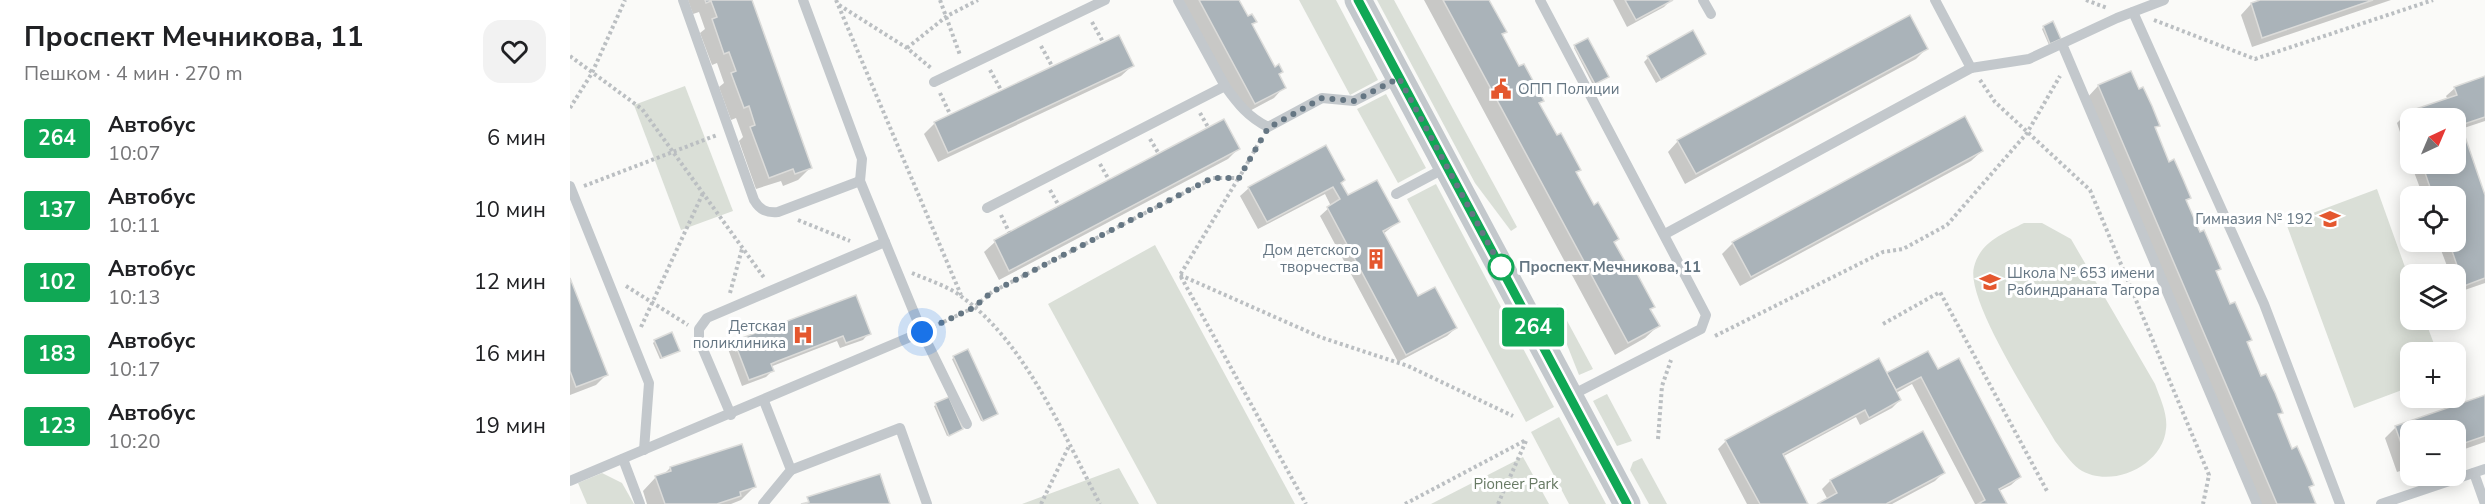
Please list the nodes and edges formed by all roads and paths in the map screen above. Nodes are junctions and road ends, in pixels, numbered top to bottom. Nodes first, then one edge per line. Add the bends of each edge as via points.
1 (625, 0) edge
2 (683, 0) edge
3 (804, 0) edge
4 (940, 0) edge
5 (978, 0) edge
6 (1105, 0) edge
7 (1178, 0) edge
8 (1358, 0) edge
9 (1540, 0) edge
10 (1703, 0) edge
11 (1935, 0) edge
12 (2086, 0) edge
13 (2164, 0) edge
14 (2433, 0) edge
15 (837, 2) edge
16 (1086, 9) junction
17 (2113, 10) dead end
18 (2133, 12) junction
19 (1711, 14) dead end
20 (947, 16) junction
21 (1034, 34) junction
22 (1103, 42) dead end
23 (2062, 44) junction
24 (907, 48) junction
25 (570, 56) edge
26 (983, 58) junction
27 (2069, 60) junction
28 (1052, 66) dead end
29 (964, 67) junction
30 (1971, 68) junction
31 (592, 73) junction
32 (1399, 78) junction
33 (938, 80) junction
34 (1226, 86) junction
35 (1001, 90) dead end
36 (570, 108) edge
37 (950, 114) dead end
38 (1268, 128) junction
39 (729, 131) junction
40 (2027, 133) junction
41 (673, 152) junction
42 (1447, 167) junction
43 (1239, 178) junction
44 (860, 181) junction
45 (571, 188) edge
46 (703, 193) junction
47 (1396, 194) dead end
48 (987, 208) dead end
49 (778, 212) junction
50 (1665, 234) junction
51 (885, 242) junction
52 (743, 248) junction
53 (869, 249) junction
54 (894, 264) junction
55 (1180, 275) junction
56 (610, 286) junction
57 (773, 290) junction
58 (961, 296) junction
59 (653, 302) junction
60 (973, 308) junction
61 (725, 310) junction
62 (1882, 324) dead end
63 (699, 329) junction
64 (922, 332) junction
65 (1704, 341) dead end
66 (633, 344) junction
67 (1662, 362) dead end
68 (1570, 396) junction
69 (764, 401) junction
70 (731, 415) junction
71 (1513, 416) dead end
72 (967, 424) dead end
73 (1658, 439) dead end
74 (1069, 446) junction
75 (644, 450) junction
76 (624, 459) junction
77 (791, 470) junction
78 (2480, 471) edge
79 (570, 481) edge
80 (2048, 491) dead end
81 (640, 504) edge
82 (763, 504) edge
83 (927, 504) edge
84 (1041, 504) edge
85 (1100, 504) edge
86 (1306, 504) edge
87 (1405, 504) edge
88 (1498, 504) edge
89 (1627, 504) edge
90 (2203, 504) edge
91 (2257, 504) edge
92 (2340, 504) edge
93 (2381, 504) edge
94 (2485, 504) edge

1 - 31 path
2 - 39 lane
3 - 44 lane via 862,159
4 - 20 path
5 - 20 path
6 - 16 lane
7 - 34 lane
8 - 32 street
9 - 50 lane
10 - 19 lane
11 - 30 lane
12 - 17 path
13 - 18 lane
14 - 18 path via 2255,59
15 - 24 path
15 - 58 path
16 - 21 lane
16 - 22 path
18 - 23 lane
18 - 92 lane via 2264,304
20 - 24 path
20 - 29 path
21 - 26 lane
21 - 28 path
23 - 27 lane
23 - 30 lane via 2029,59
24 - 33 path
25 - 31 path
26 - 29 lane
26 - 35 path
27 - 40 path
27 - 91 lane
29 - 33 lane
30 - 40 path via 1995,102
30 - 50 lane
31 - 36 path
31 - 41 path via 642,109
32 - 38 lane via 1354,101 1322,98
32 - 42 street
33 - 37 path
34 - 38 lane via 1239,106
34 - 48 lane
38 - 43 path
39 - 41 path
39 - 49 lane via 754,200 768,213
40 - 65 path via 1947,225 1903,249 1883,252
40 - 90 path via 2090,190 2209,475
41 - 45 path
41 - 46 path
42 - 47 lane
42 - 68 street
43 - 55 path
43 - 60 path via 1212,178 992,292
44 - 49 lane
44 - 51 lane
45 - 56 lane
46 - 52 path
46 - 59 path
49 - 53 path
50 - 68 lane via 1706,315 1701,329
51 - 53 lane
51 - 54 lane
52 - 57 path
52 - 61 path
53 - 57 lane
54 - 58 path
54 - 64 lane
55 - 71 path via 1320,337 1408,366
55 - 86 path
56 - 59 path via 627,286
56 - 66 lane
57 - 61 lane
58 - 60 path
59 - 63 path via 684,324
59 - 66 path
60 - 64 path
60 - 74 path via 1002,334 1024,363
61 - 63 lane via 707,318
62 - 80 path via 1940,292
63 - 70 lane via 699,340
64 - 69 lane
64 - 72 lane
66 - 75 lane via 649,383
67 - 73 path via 1672,357 1662,386
68 - 89 street
69 - 70 lane
69 - 77 lane
70 - 75 lane
74 - 84 path
74 - 85 path
75 - 76 lane
76 - 79 lane
76 - 81 lane
77 - 82 lane
77 - 83 lane via 900,428
78 - 93 lane
78 - 94 lane
87 - 88 path via 1526,440

